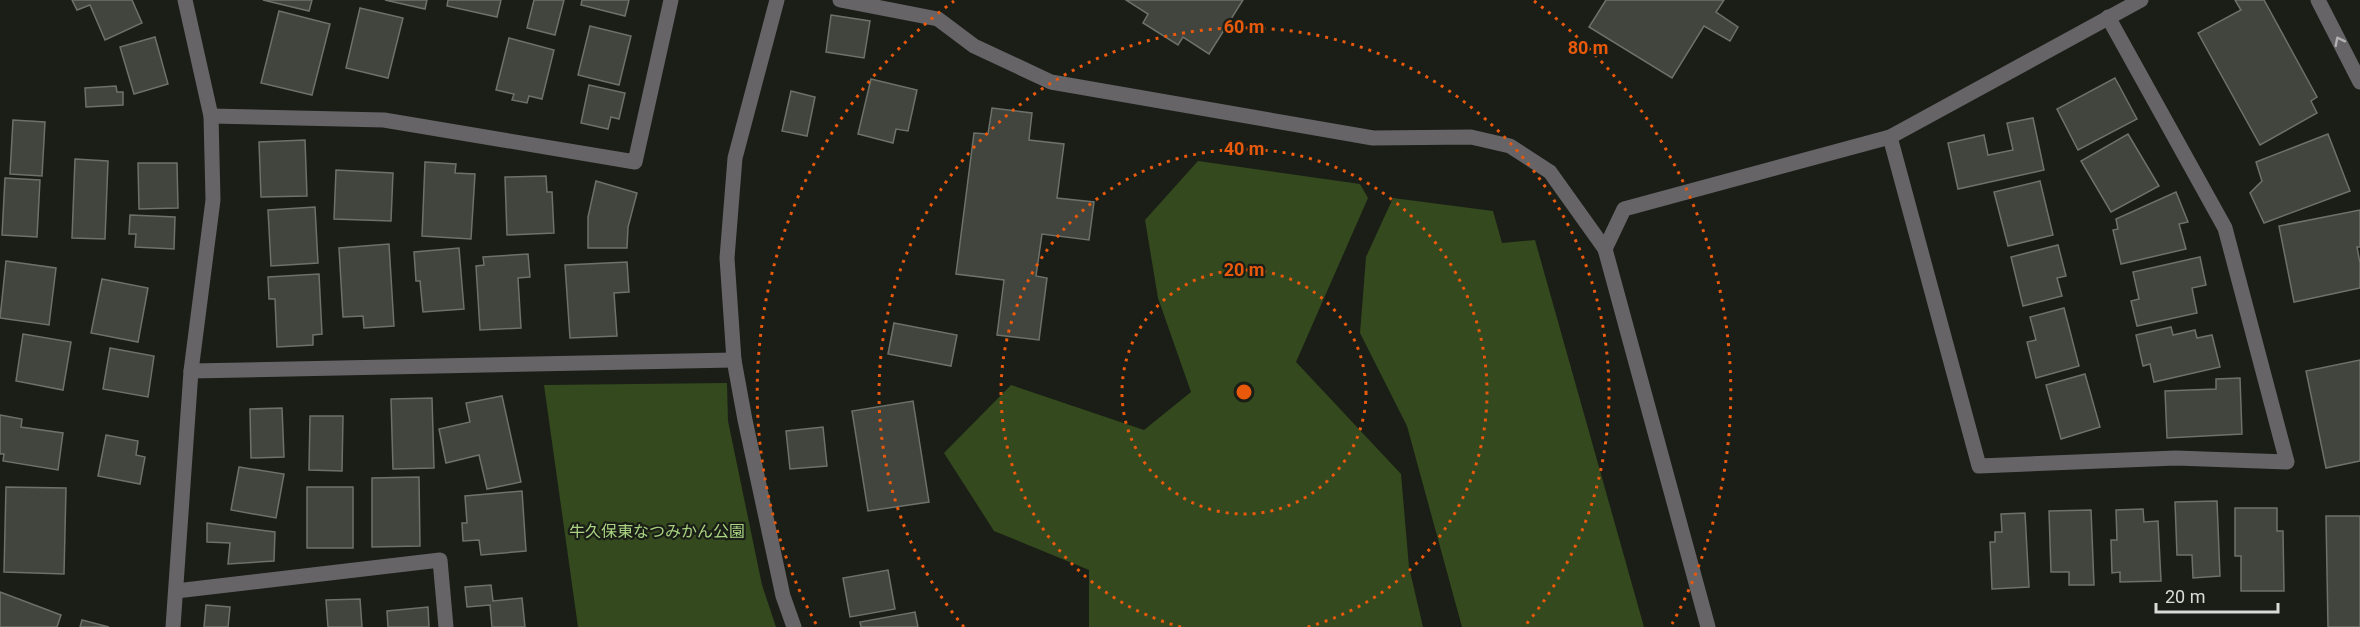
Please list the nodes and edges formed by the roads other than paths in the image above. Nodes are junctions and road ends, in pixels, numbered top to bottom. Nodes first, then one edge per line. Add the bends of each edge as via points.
1 (185, 0) edge
2 (671, 0) edge
3 (777, 0) edge
4 (840, 0) edge
5 (2141, 0) edge
6 (2318, 0) edge
7 (2108, 17) junction
8 (2360, 82) edge
9 (211, 116) junction
10 (1890, 137) junction
11 (1605, 249) junction
12 (734, 360) junction
13 (191, 371) junction
14 (176, 591) junction
15 (173, 627) edge
16 (446, 627) edge
17 (794, 627) edge
18 (1708, 627) edge

1 - 9 street
2 - 9 street via 635,162 384,120
3 - 12 street via 735,158 727,258
4 - 11 street via 938,18 974,46 1051,82 1373,138 1471,137 1510,146 1550,172
5 - 7 street
8 -> 6 street
7 - 10 street
7 - 10 street via 2225,228 2287,462 2176,459 1979,466
9 - 13 street via 213,200
10 - 11 street via 1624,209
11 - 18 street
12 - 13 street
12 - 17 street via 783,596
13 - 14 street
14 - 15 street
14 - 16 street via 440,560

